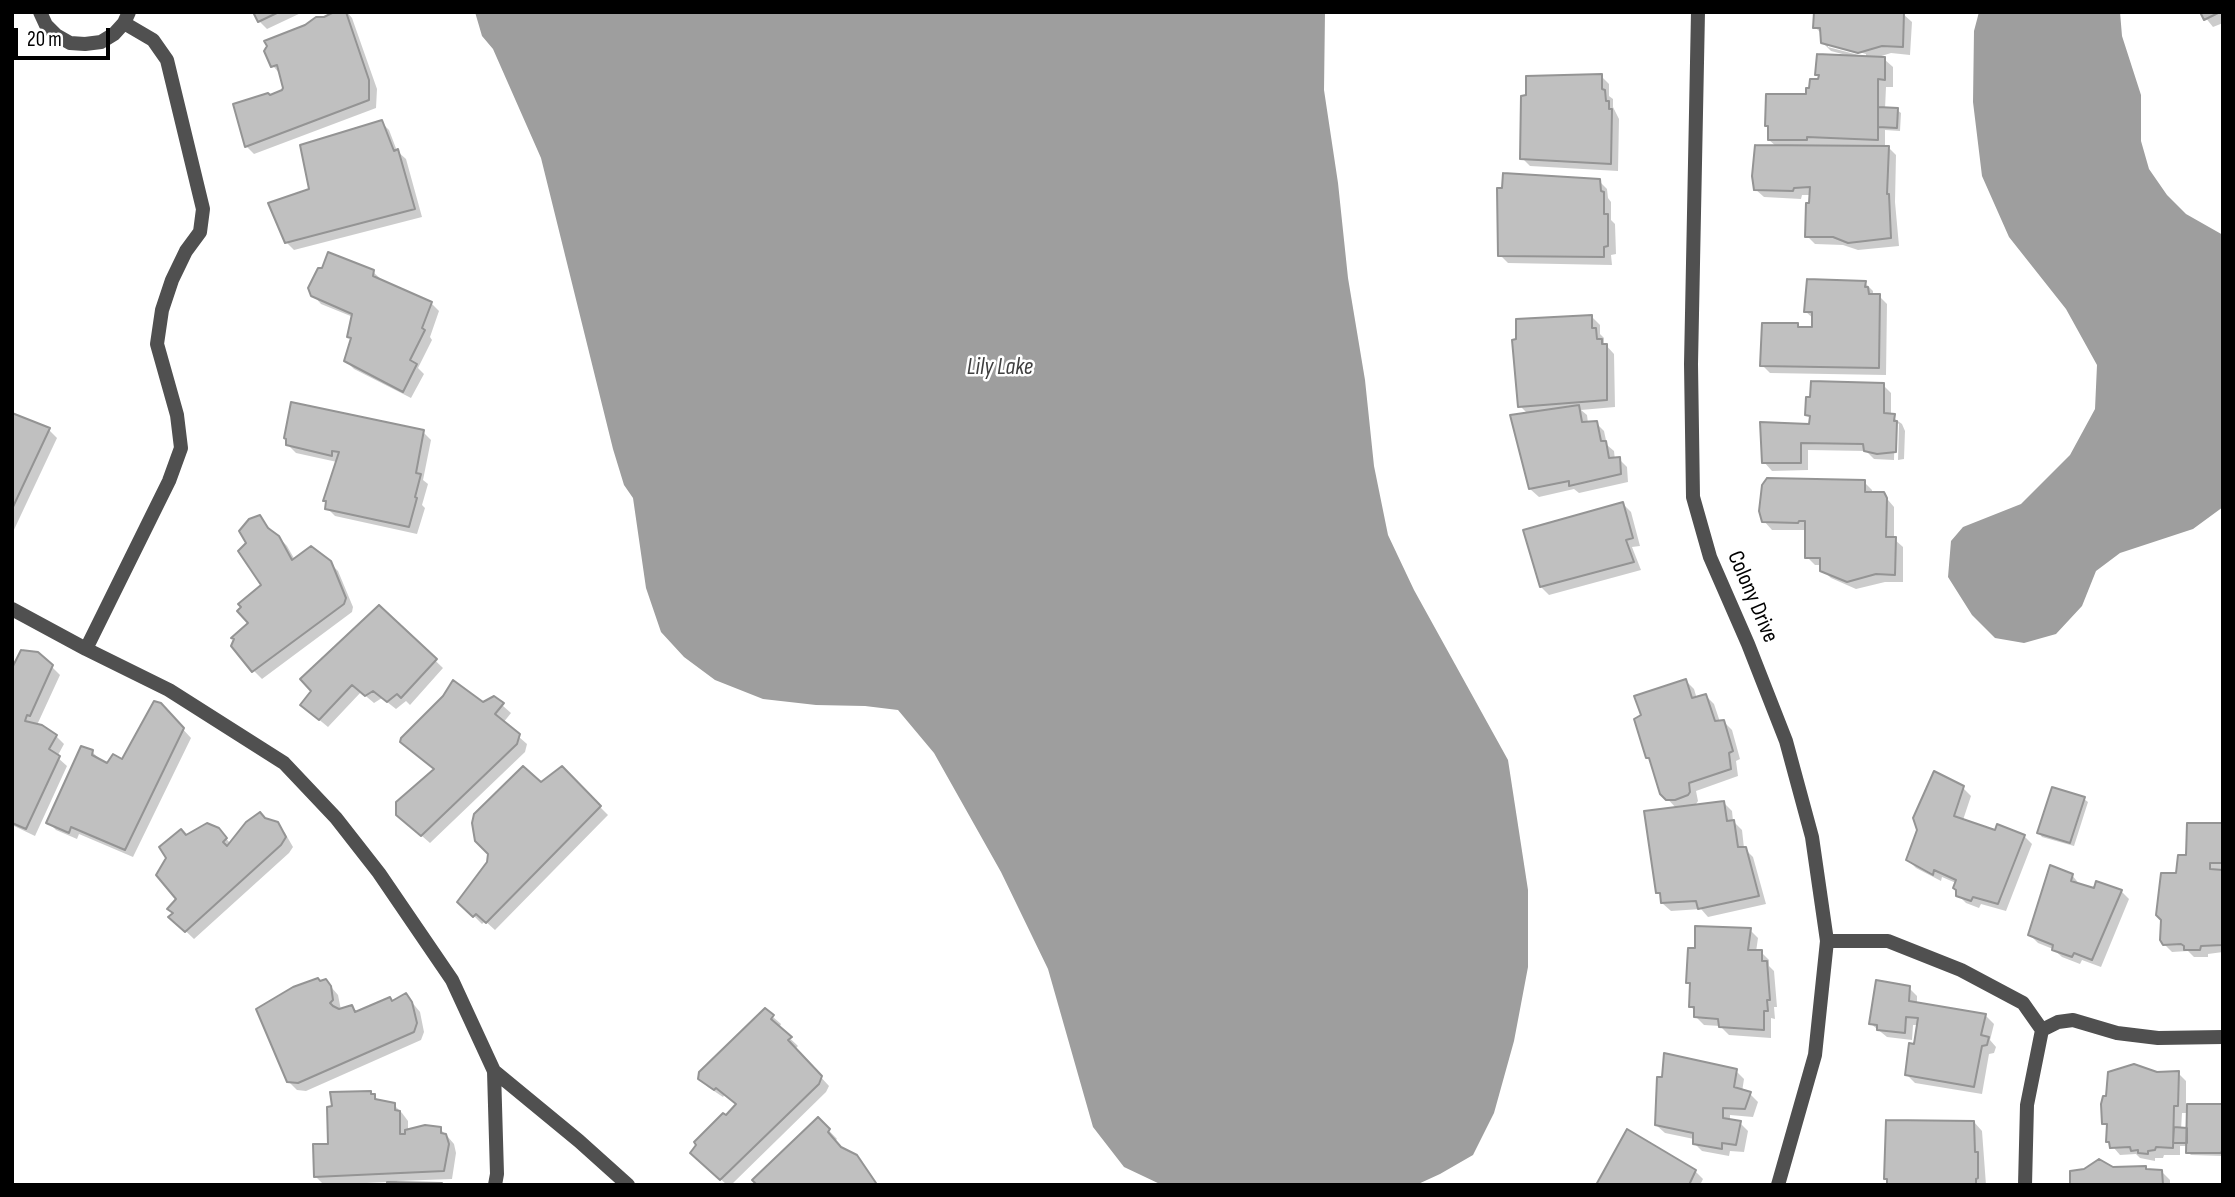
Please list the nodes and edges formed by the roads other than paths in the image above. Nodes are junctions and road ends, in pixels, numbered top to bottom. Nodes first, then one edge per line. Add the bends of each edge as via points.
1 (40, 12) edge
2 (1698, 12) edge
3 (127, 18) edge
4 (12, 609) edge
5 (86, 649) junction
6 (1827, 941) junction
7 (2042, 1030) junction
8 (2223, 1038) edge
9 (494, 1072) junction
10 (495, 1185) edge
11 (628, 1185) edge
12 (1778, 1185) edge
13 (2025, 1185) edge

1 - 3 street via 57,36 78,44 101,41
2 - 6 street, Colony Drive via 1693,496 1710,557 1786,741 1812,838
3 - 5 street via 153,40 167,60 203,209 200,232 172,279 157,344 177,415 181,448
4 - 5 street
5 - 9 street via 169,690 284,764 336,818 445,969
6 - 7 street via 1888,941 1961,970 2022,1003
6 - 12 street, Colony Drive via 1815,1055
7 - 8 street via 2073,1020 2117,1033 2158,1038
7 - 13 street via 2027,1105
9 - 10 street
9 - 11 street

